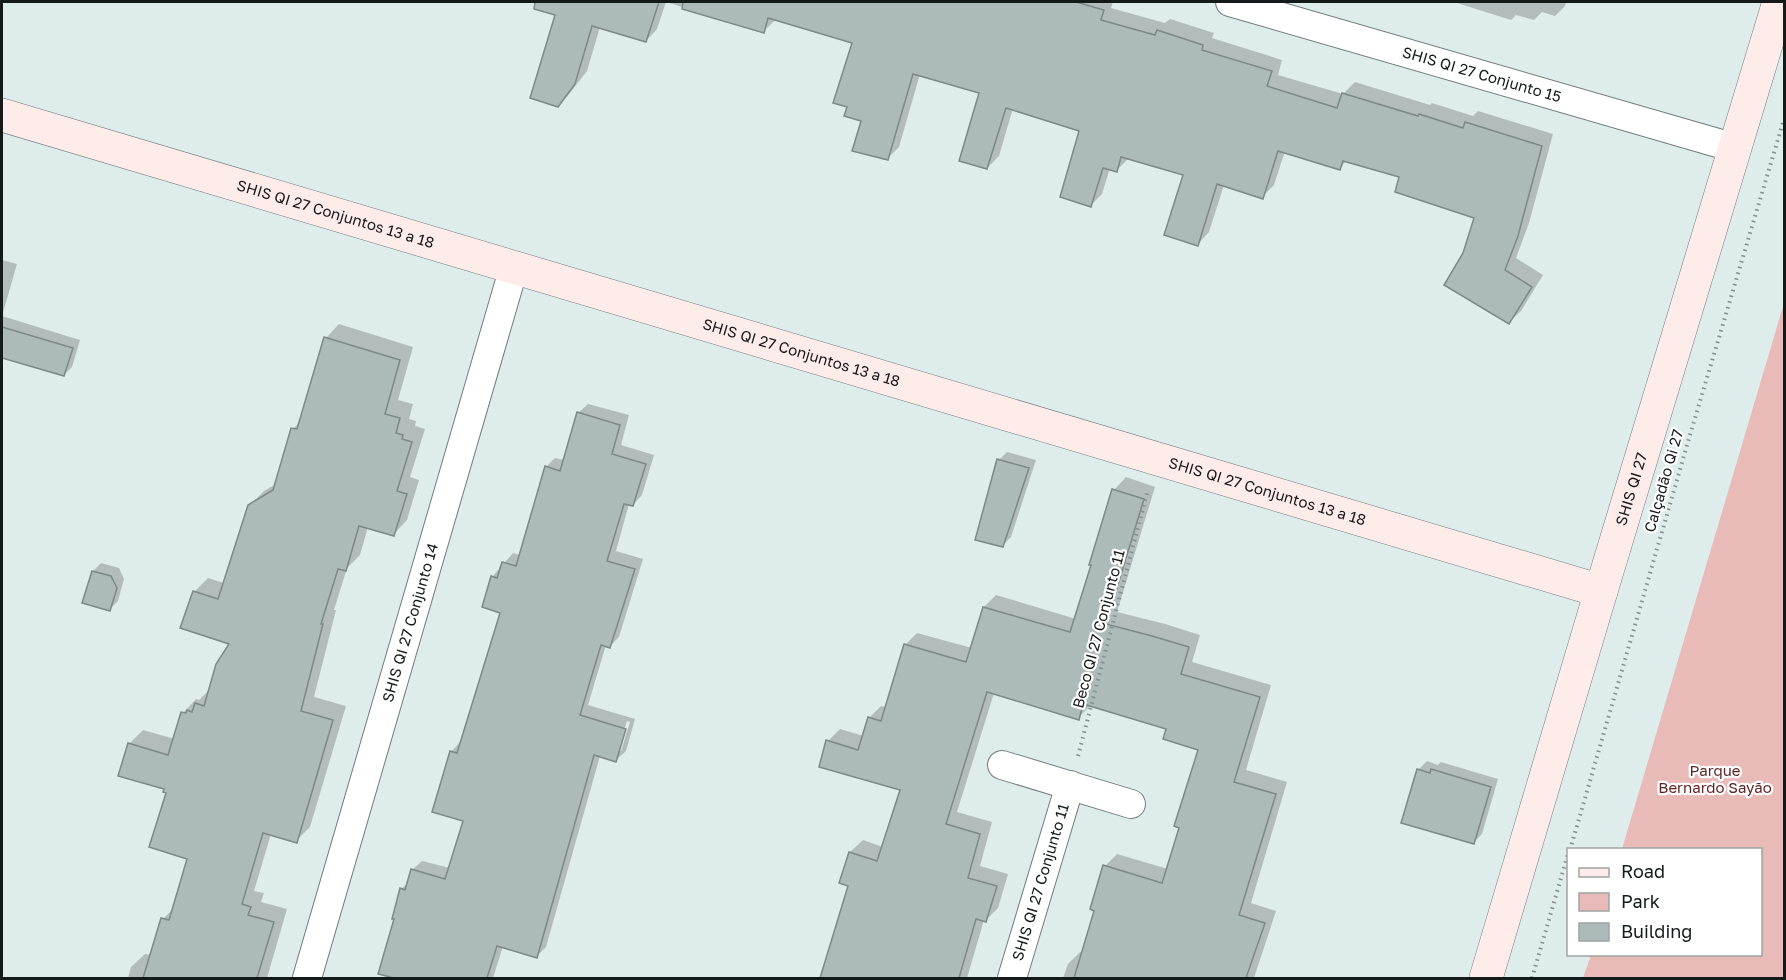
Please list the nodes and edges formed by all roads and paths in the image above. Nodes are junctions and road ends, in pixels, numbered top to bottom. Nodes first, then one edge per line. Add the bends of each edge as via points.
1 (1230, 2) edge
2 (1779, 2) edge
3 (2, 115) edge
4 (1785, 119) edge
5 (1735, 148) junction
6 (514, 267) junction
7 (1148, 491) dead end
8 (1601, 591) junction
9 (1002, 765) dead end
10 (1070, 785) junction
11 (1131, 804) dead end
12 (1570, 848) edge
13 (1567, 859) edge
14 (307, 978) edge
15 (1012, 978) edge
16 (1486, 978) edge
17 (1532, 978) edge

1 - 5 street, SHIS QI 27 Conjunto 15
2 - 5 street, SHIS QI 27
3 - 6 street, SHIS QI 27 Conjuntos 13 a 18
4 - 12 path, Calçadão Qi 27
5 - 8 street, SHIS QI 27
6 - 8 street, SHIS QI 27 Conjuntos 13 a 18
6 - 14 street, SHIS QI 27 Conjunto 14
7 - 10 path, Beco QI 27 Conjunto 11
8 - 16 street, SHIS QI 27
9 - 10 street
10 - 11 street
10 - 15 street, SHIS QI 27 Conjunto 11
13 - 17 path, Calçadão Qi 27

